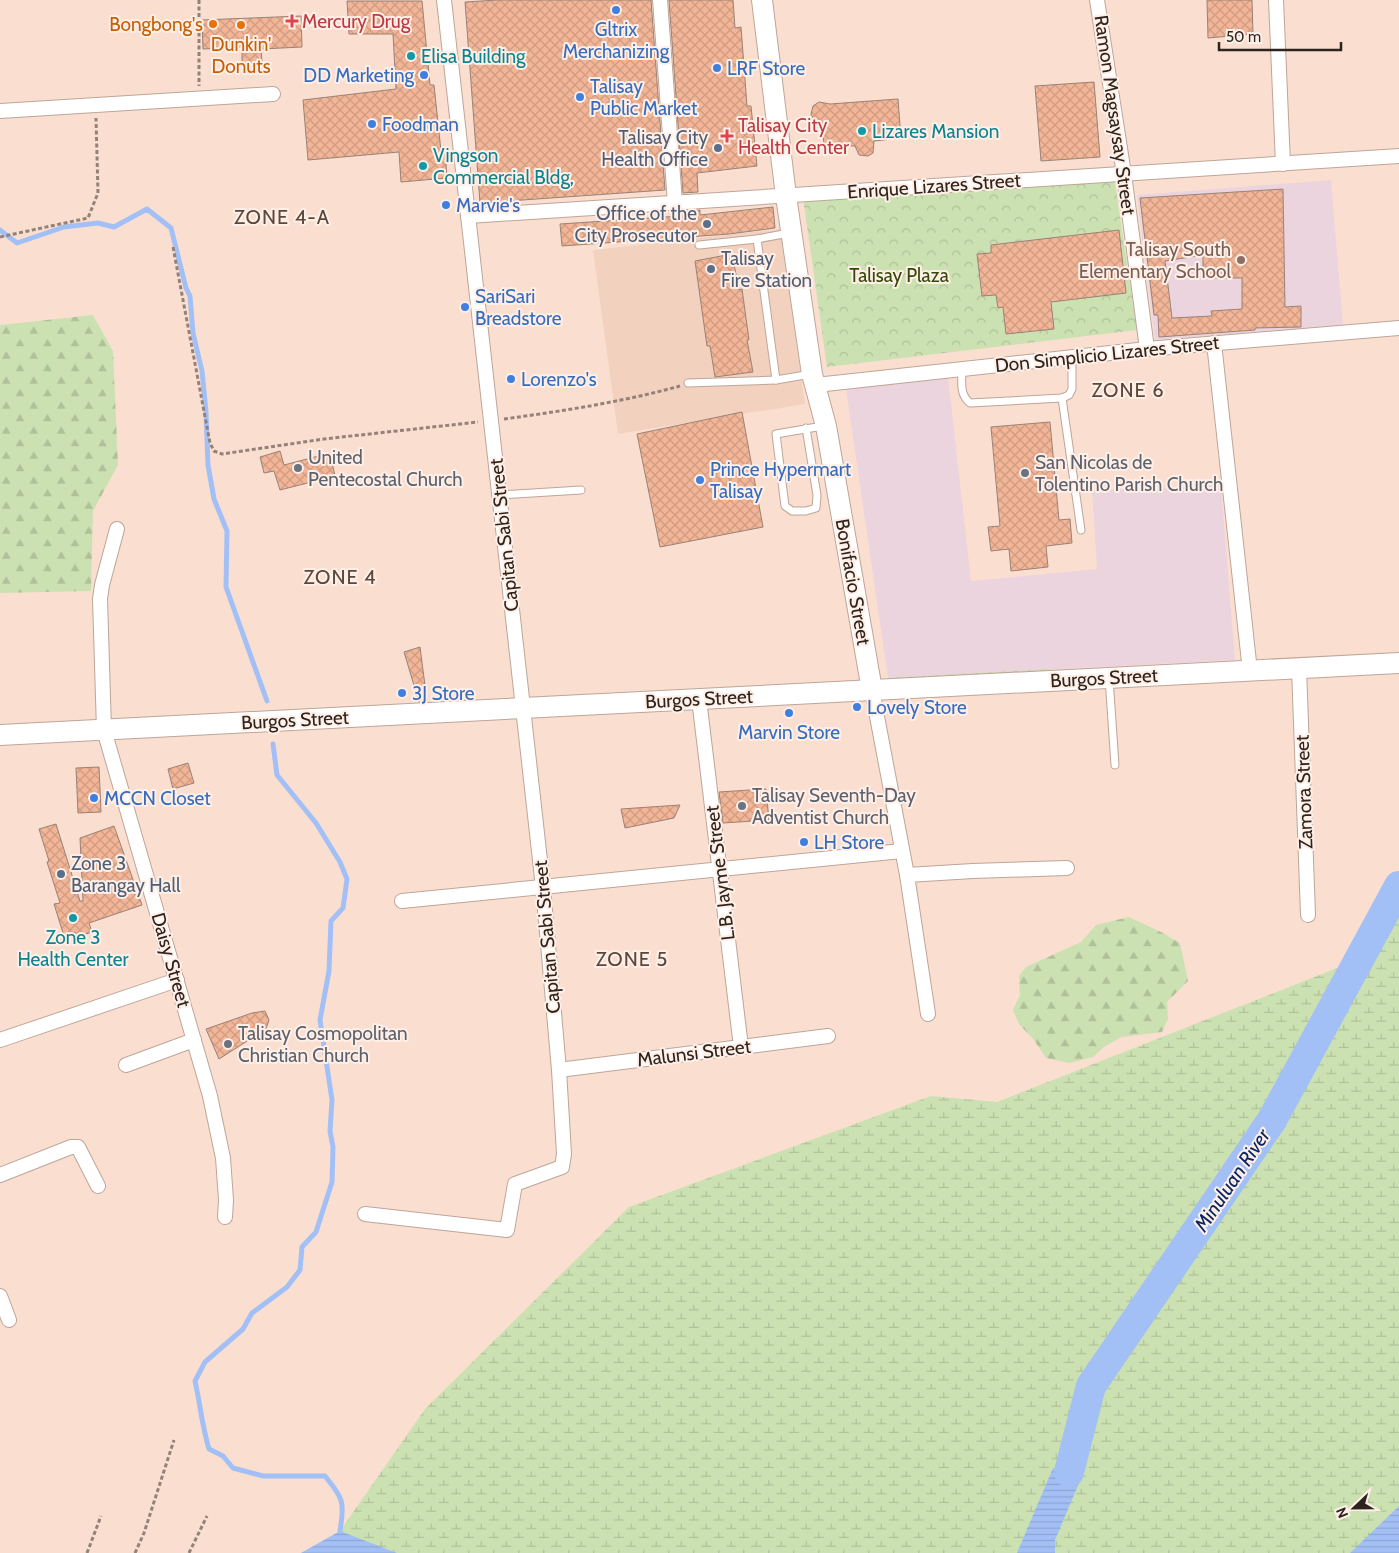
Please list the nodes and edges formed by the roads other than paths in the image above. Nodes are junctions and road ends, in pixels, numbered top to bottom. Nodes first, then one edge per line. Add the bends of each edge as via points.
1 (444, 0) edge
2 (660, 0) edge
3 (762, 0) edge
4 (1097, 0) edge
5 (1276, 0) edge
6 (273, 94) dead end
7 (0, 111) edge
8 (1399, 156) edge
9 (1283, 164) junction
10 (1124, 174) junction
11 (786, 196) junction
12 (675, 203) junction
13 (468, 216) junction
14 (792, 233) junction
15 (757, 239) junction
16 (699, 246) dead end
17 (1399, 328) edge
18 (1214, 343) junction
19 (1147, 349) junction
20 (1072, 358) junction
21 (962, 370) junction
22 (776, 380) junction
23 (814, 380) junction
24 (688, 383) road end
25 (1062, 398) junction
26 (826, 426) junction
27 (806, 428) junction
28 (582, 490) dead end
29 (499, 495) junction
30 (117, 529) dead end
31 (1081, 530) dead end
32 (1399, 663) edge
33 (1300, 668) junction
34 (1250, 671) junction
35 (1109, 678) junction
36 (872, 690) junction
37 (699, 699) junction
38 (523, 708) junction
39 (104, 730) junction
40 (0, 735) edge
41 (1115, 765) dead end
42 (902, 852) junction
43 (1068, 868) dead end
44 (719, 870) junction
45 (907, 875) junction
46 (543, 887) junction
47 (402, 901) dead end
48 (1308, 915) dead end
49 (177, 980) junction
50 (928, 1014) dead end
51 (828, 1036) dead end
52 (0, 1040) edge
53 (194, 1040) junction
54 (741, 1047) junction
55 (126, 1065) dead end
56 (559, 1070) junction
57 (0, 1175) edge
58 (98, 1186) dead end
59 (365, 1214) dead end
60 (225, 1217) dead end
61 (0, 1296) edge
62 (9, 1320) dead end

1 - 13 street, Capitan Sabi Street
2 - 12 street
3 - 11 street, Bonifacio Street
4 - 10 street, Ramon Magsaysay Street
5 - 9 street
6 - 7 street
8 - 9 street, Enrique Lizares Street
9 - 10 street, Enrique Lizares Street
10 - 11 street, Enrique Lizares Street
10 - 19 street, Ramon Magsaysay Street
11 - 12 street, Enrique Lizares Street
11 - 14 street, Bonifacio Street
12 - 13 street, Enrique Lizares Street
13 - 29 street, Capitan Sabi Street
14 - 15 lane
14 - 23 street, Bonifacio Street
15 - 16 lane
15 - 22 lane
17 - 18 street, Don Simplicio Lizares Street
18 - 19 street, Don Simplicio Lizares Street
18 - 34 street
19 - 20 street, Don Simplicio Lizares Street
20 - 21 street, Don Simplicio Lizares Street
20 - 25 lane via 1072,389
21 - 23 street, Don Simplicio Lizares Street
21 - 25 lane via 962,392 970,403
22 - 23 lane
22 - 24 lane
23 - 26 street, Bonifacio Street
25 - 31 lane
26 - 27 lane
26 - 36 street, Bonifacio Street
27 - 27 lane via 817,495 816,508 792,512 785,506 776,434
28 - 29 lane
29 - 38 street, Capitan Sabi Street
30 - 39 street, Daisy Street via 100,599
32 - 33 street, Burgos Street
33 - 34 street, Burgos Street
33 - 48 street, Zamora Street
34 - 35 street, Burgos Street
35 - 36 street, Burgos Street
35 - 41 lane
36 - 37 street, Burgos Street
36 - 42 street, Bonifacio Street
37 - 38 street, Burgos Street
37 - 44 street, L.B. Jayme Street
38 - 39 street, Burgos Street
38 - 46 street, Capitan Sabi Street
39 - 40 street, Burgos Street
39 - 49 street, Daisy Street
42 - 44 street
42 - 45 street, Bonifacio Street
43 - 45 street
44 - 46 street
44 - 54 street, L.B. Jayme Street
45 - 50 street, Bonifacio Street
46 - 47 street
46 - 56 street, Capitan Sabi Street
49 - 52 street
49 - 53 street, Daisy Street
51 - 54 street, Malunsi Street
53 - 55 street
53 - 60 street, Daisy Street via 218,1126
54 - 56 street, Malunsi Street
56 - 59 street, Capitan Sabi Street via 562,1167 515,1184 507,1230
57 - 58 street via 78,1147
61 - 62 street

